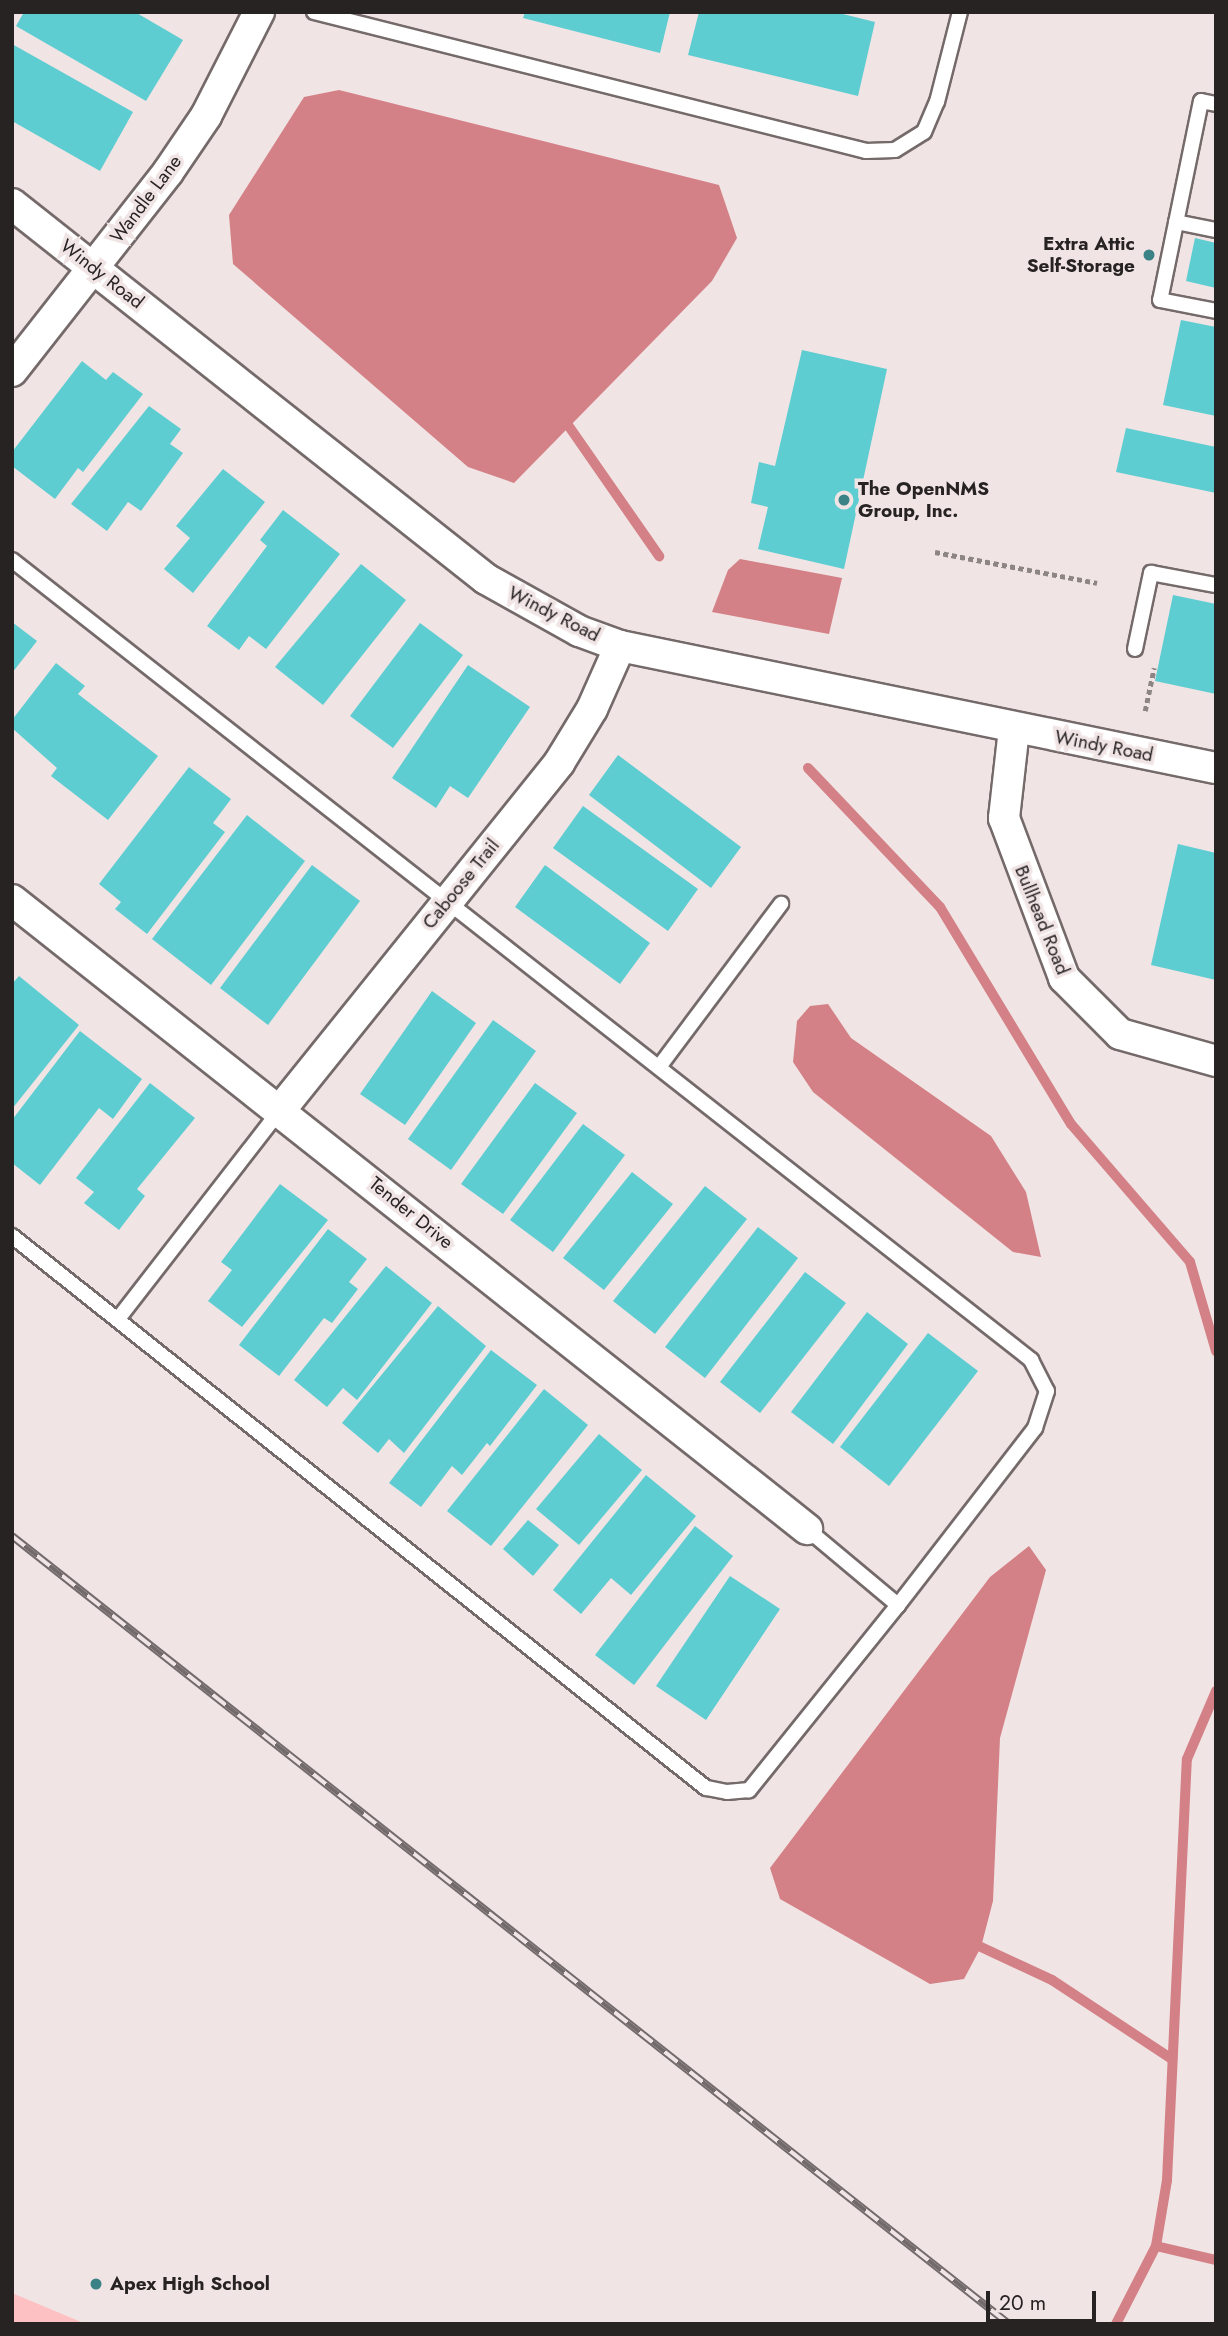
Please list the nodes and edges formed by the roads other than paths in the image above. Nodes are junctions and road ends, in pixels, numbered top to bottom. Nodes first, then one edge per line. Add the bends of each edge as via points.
1 (259, 12) edge
2 (314, 12) edge
3 (960, 12) edge
4 (1216, 104) edge
5 (12, 204) edge
6 (1176, 222) junction
7 (1216, 230) edge
8 (95, 268) junction
9 (1216, 312) edge
10 (12, 371) edge
11 (12, 560) edge
12 (1216, 585) edge
13 (620, 646) junction
14 (1135, 649) dead end
15 (1014, 729) junction
16 (1216, 768) edge
17 (12, 900) edge
18 (446, 902) junction
19 (781, 904) dead end
20 (1216, 1061) edge
21 (659, 1067) junction
22 (281, 1109) junction
23 (12, 1236) edge
24 (118, 1319) junction
25 (807, 1529) joint
26 (898, 1605) junction

1 - 8 street, Wandle Lane via 206,116
2 - 3 lane via 839,148 866,151 895,150 924,132
4 - 6 lane via 1202,101
5 - 8 street, Windy Road
6 - 7 lane
6 - 9 lane via 1160,300
8 - 10 street, Wandle Lane
8 - 13 street, Windy Road via 486,579 579,631
11 - 18 lane
12 - 14 lane via 1151,573
13 - 15 street, Windy Road
13 - 18 street, Caboose Trail via 592,709 559,763
15 - 16 street, Windy Road
15 - 20 street, Bullhead Road via 1004,818 1064,978 1120,1034
17 - 22 street, Tender Drive
18 - 21 lane
18 - 22 street, Caboose Trail
19 - 21 lane
21 - 26 lane via 1031,1360 1047,1391 1035,1428
22 - 24 lane
22 - 25 street, Tender Drive
23 - 24 lane
24 - 26 lane via 706,1788 749,1790
25 - 26 lane

